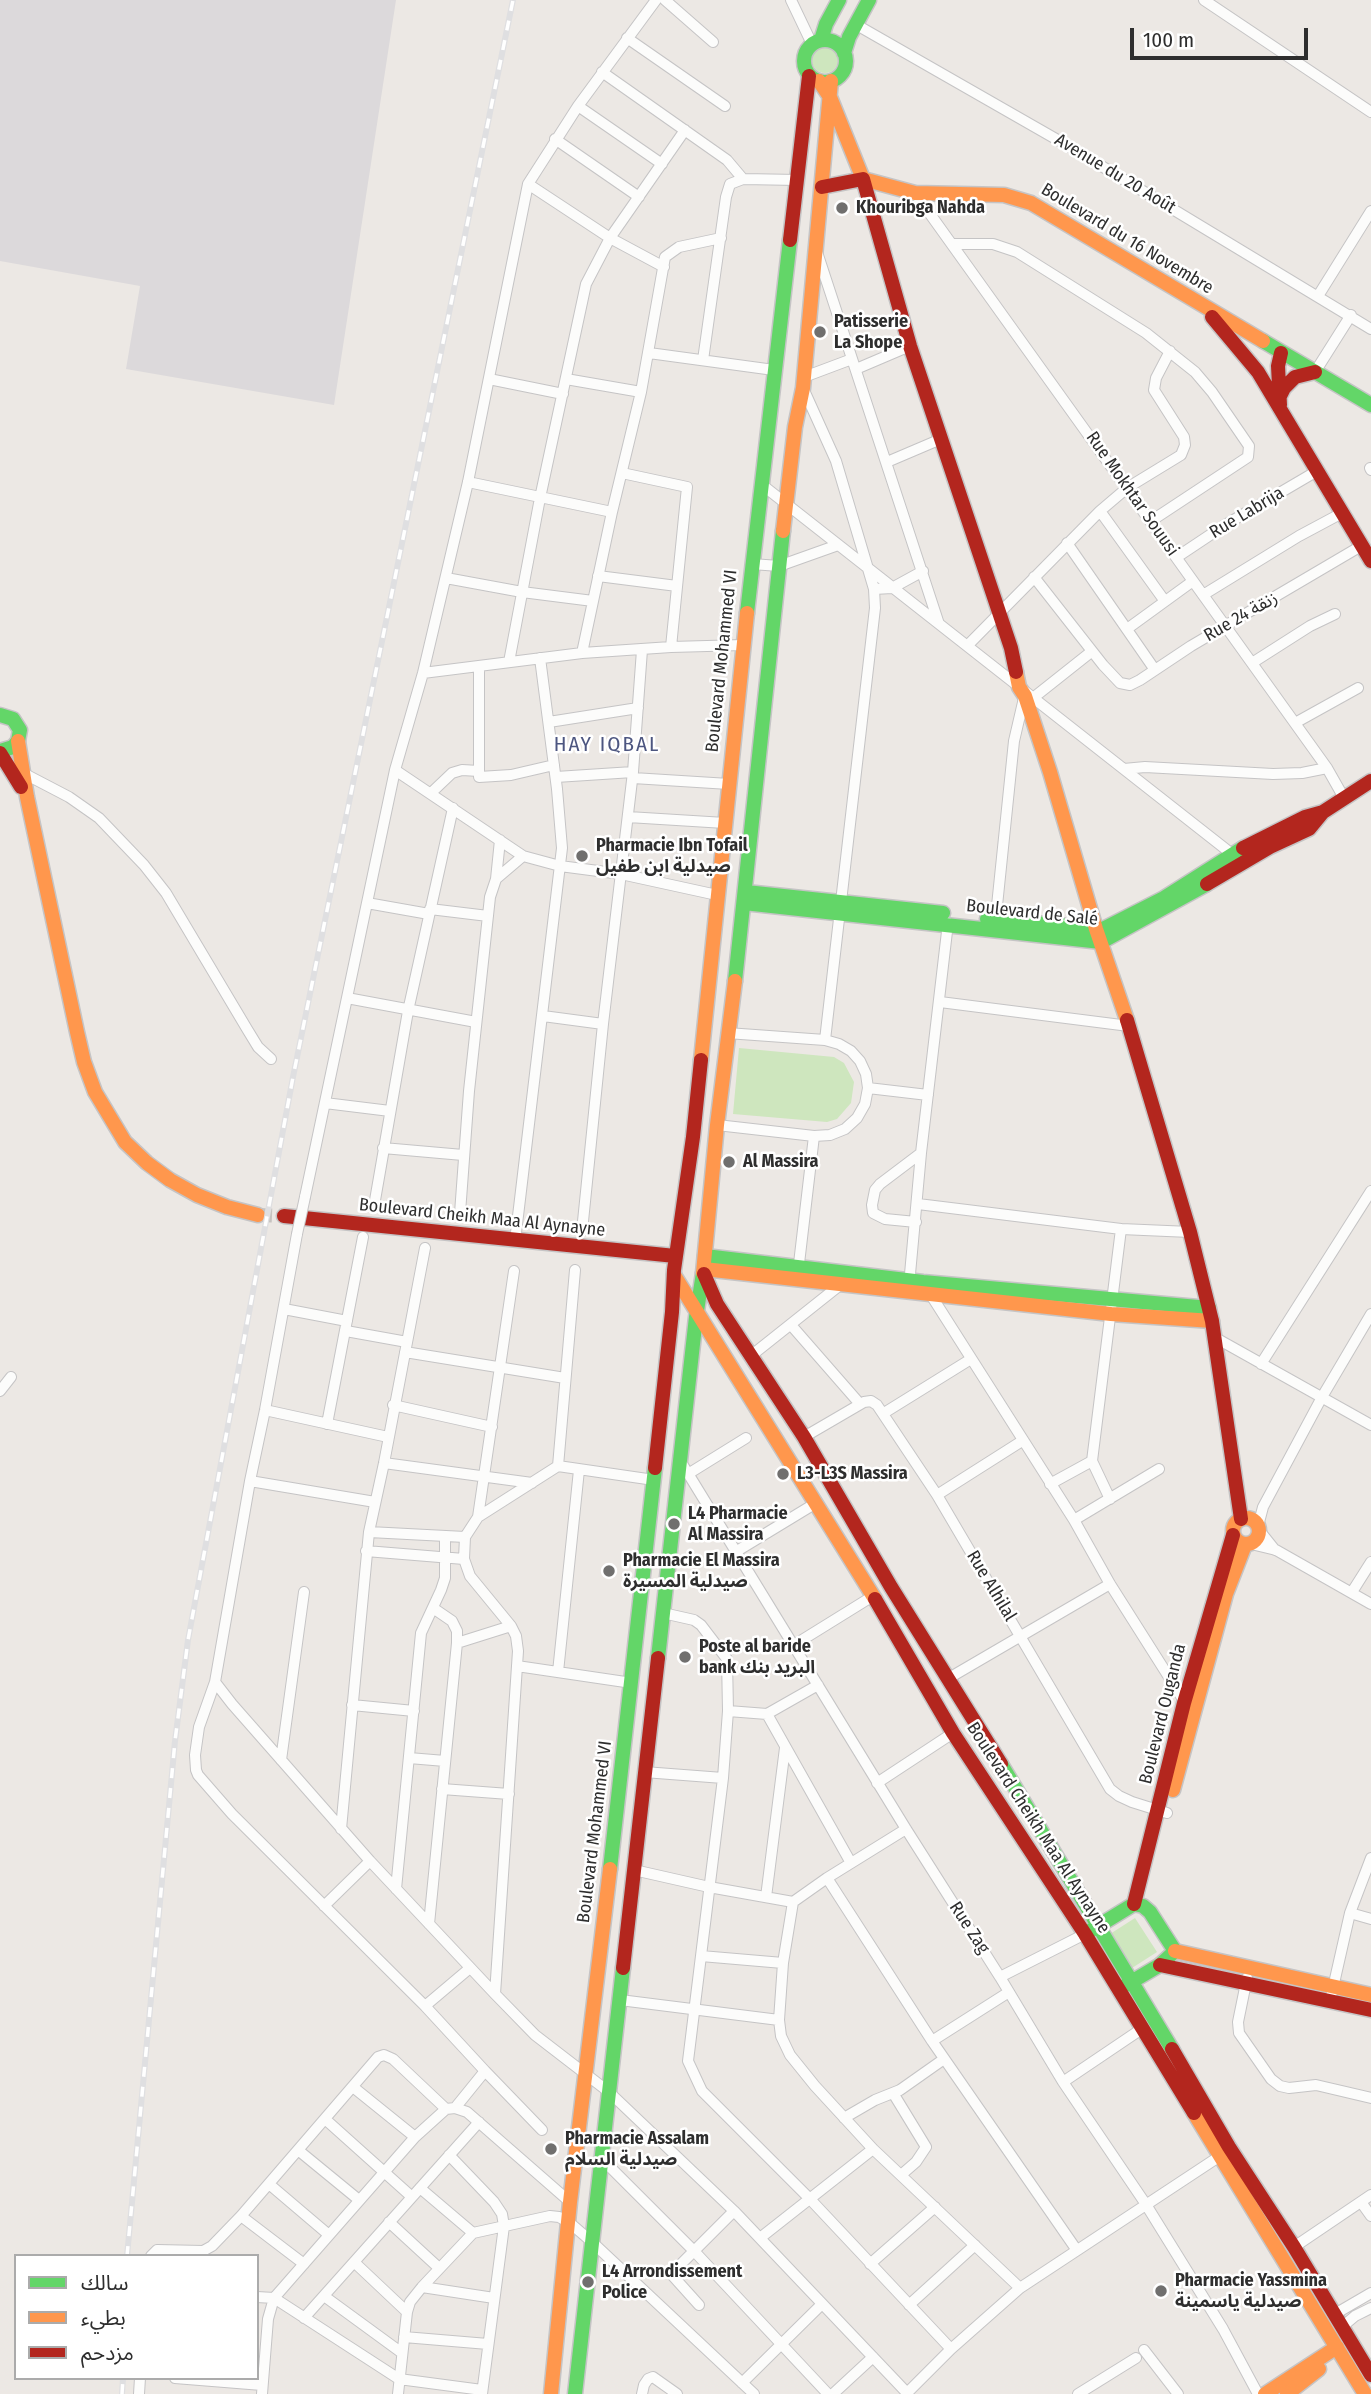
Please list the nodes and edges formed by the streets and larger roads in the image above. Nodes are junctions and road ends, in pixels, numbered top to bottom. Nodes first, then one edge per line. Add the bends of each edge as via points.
1 (656, 0) edge
2 (665, 0) edge
3 (790, 0) edge
4 (839, 0) edge
5 (869, 0) edge
6 (1204, 0) edge
7 (855, 24) junction
8 (627, 38) junction
9 (713, 42) dead end
10 (816, 42) junction
11 (844, 53) junction
12 (602, 72) junction
13 (820, 79) junction
14 (830, 97) junction
15 (578, 106) junction
16 (725, 106) dead end
17 (1371, 112) edge
18 (685, 130) junction
19 (555, 139) junction
20 (662, 164) junction
21 (863, 179) junction
22 (743, 180) junction
23 (798, 180) junction
24 (528, 184) junction
25 (822, 187) junction
26 (915, 193) junction
27 (639, 197) junction
28 (1371, 211) edge
29 (610, 238) junction
30 (721, 238) junction
31 (954, 244) junction
32 (816, 250) junction
33 (664, 267) junction
34 (1318, 296) junction
35 (1203, 307) junction
36 (1351, 315) junction
37 (1371, 329) edge
38 (1268, 344) junction
39 (910, 346) junction
40 (1170, 351) junction
41 (1281, 352) junction
42 (649, 353) junction
43 (703, 360) junction
44 (854, 364) junction
45 (774, 370) junction
46 (1258, 372) junction
47 (1315, 372) junction
48 (489, 379) junction
49 (566, 379) junction
50 (804, 382) junction
51 (641, 392) junction
52 (563, 394) junction
53 (1280, 401) junction
54 (1371, 405) edge
55 (941, 439) junction
56 (887, 462) junction
57 (1318, 471) junction
58 (622, 473) junction
59 (468, 482) junction
60 (761, 484) junction
61 (1127, 488) junction
62 (540, 498) junction
63 (786, 501) junction
64 (1100, 510) junction
65 (612, 512) junction
66 (1342, 513) junction
67 (1151, 521) junction
68 (1067, 543) junction
69 (838, 545) junction
70 (1361, 546) junction
71 (1177, 557) junction
72 (1371, 561) edge
73 (752, 564) junction
74 (779, 566) junction
75 (867, 568) junction
76 (923, 571) junction
77 (598, 576) junction
78 (446, 578) junction
79 (1034, 578) junction
80 (1193, 581) junction
81 (677, 586) junction
82 (892, 587) junction
83 (874, 589) junction
84 (522, 592) junction
85 (1203, 594) junction
86 (1164, 600) junction
87 (593, 601) junction
88 (999, 612) junction
89 (1335, 614) dead end
90 (939, 624) junction
91 (1226, 626) junction
92 (1127, 629) junction
93 (743, 645) junction
94 (967, 646) junction
95 (671, 647) junction
96 (642, 650) junction
97 (1091, 652) junction
98 (582, 653) junction
99 (540, 658) junction
100 (509, 662) junction
101 (1252, 663) junction
102 (479, 666) junction
103 (1155, 670) junction
104 (423, 673) junction
105 (1358, 688) dead end
106 (1026, 694) junction
107 (638, 708) junction
108 (0, 713) edge
109 (549, 722) junction
110 (1295, 723) junction
111 (18, 741) junction
112 (0, 752) edge
113 (554, 765) junction
114 (1327, 768) junction
115 (1124, 769) junction
116 (395, 770) junction
117 (479, 771) junction
118 (23, 773) junction
119 (633, 775) junction
120 (556, 777) junction
121 (1371, 781) edge
122 (729, 784) junction
123 (431, 793) junction
124 (27, 797) junction
125 (1345, 798) junction
126 (453, 808) junction
127 (628, 817) junction
128 (725, 823) junction
129 (500, 840) junction
130 (523, 856) junction
131 (1238, 858) junction
132 (560, 866) junction
133 (621, 874) junction
134 (496, 879) junction
135 (717, 895) junction
136 (745, 898) junction
137 (367, 903) junction
138 (840, 906) junction
139 (430, 911) junction
140 (488, 916) junction
141 (948, 923) junction
142 (995, 925) junction
143 (1098, 936) junction
144 (347, 998) junction
145 (940, 1002) junction
146 (408, 1011) junction
147 (542, 1016) junction
148 (476, 1022) junction
149 (603, 1024) junction
150 (1129, 1026) junction
151 (727, 1033) junction
152 (825, 1040) junction
153 (271, 1059) dead end
154 (868, 1088) junction
155 (928, 1095) junction
156 (325, 1103) junction
157 (390, 1111) junction
158 (717, 1125) junction
159 (814, 1136) junction
160 (383, 1148) junction
161 (921, 1153) junction
162 (463, 1155) junction
163 (1371, 1191) edge
164 (918, 1205) junction
165 (374, 1206) dead end
166 (460, 1213) dead end
167 (258, 1215) tunnel mouth
168 (284, 1216) tunnel mouth
169 (916, 1222) junction
170 (1121, 1229) junction
171 (582, 1231) dead end
172 (1190, 1232) junction
173 (363, 1237) dead end
174 (515, 1241) junction
175 (425, 1248) dead end
176 (676, 1254) junction
177 (704, 1266) junction
178 (575, 1270) dead end
179 (514, 1271) dead end
180 (798, 1273) junction
181 (676, 1279) junction
182 (840, 1285) junction
183 (914, 1285) junction
184 (931, 1295) junction
185 (1111, 1307) junction
186 (284, 1308) junction
187 (697, 1311) junction
188 (1371, 1314) edge
189 (1211, 1315) junction
190 (791, 1325) junction
191 (346, 1326) junction
192 (1366, 1333) edge
193 (1214, 1337) junction
194 (406, 1347) junction
195 (752, 1355) junction
196 (971, 1359) junction
197 (1261, 1364) junction
198 (500, 1368) junction
199 (11, 1377) dead end
200 (565, 1378) junction
201 (0, 1391) edge
202 (1322, 1397) junction
203 (860, 1404) junction
204 (393, 1405) junction
205 (265, 1410) junction
206 (884, 1413) junction
207 (327, 1424) junction
208 (1371, 1425) edge
209 (492, 1427) junction
210 (659, 1433) junction
211 (388, 1437) junction
212 (682, 1437) junction
213 (804, 1437) junction
214 (746, 1438) dead end
215 (1022, 1441) junction
216 (1092, 1461) junction
217 (384, 1463) junction
218 (558, 1466) junction
219 (684, 1468) junction
220 (1159, 1469) dead end
221 (579, 1470) junction
222 (484, 1477) junction
223 (654, 1479) junction
224 (250, 1481) junction
225 (532, 1482) junction
226 (1050, 1484) junction
227 (937, 1495) junction
228 (1110, 1499) junction
229 (376, 1502) junction
230 (816, 1503) junction
231 (478, 1517) junction
232 (1074, 1520) junction
233 (1252, 1523) junction
234 (369, 1532) junction
235 (1233, 1535) junction
236 (445, 1537) junction
237 (465, 1537) junction
238 (1248, 1545) junction
239 (646, 1548) junction
240 (670, 1550) junction
241 (1276, 1550) junction
242 (366, 1551) junction
243 (737, 1552) junction
244 (445, 1558) junction
245 (464, 1559) junction
246 (1371, 1562) edge
247 (1110, 1584) junction
248 (304, 1592) dead end
249 (1352, 1592) junction
250 (873, 1596) junction
251 (1371, 1604) edge
252 (433, 1608) junction
253 (663, 1613) junction
254 (511, 1626) junction
255 (1020, 1634) junction
256 (457, 1643) junction
257 (794, 1645) junction
258 (517, 1666) junction
259 (558, 1672) junction
260 (949, 1678) junction
261 (215, 1682) junction
262 (632, 1683) junction
263 (818, 1685) junction
264 (352, 1705) junction
265 (1189, 1707) junction
266 (414, 1711) junction
267 (728, 1711) junction
268 (767, 1714) junction
269 (953, 1733) junction
270 (785, 1747) junction
271 (409, 1758) junction
272 (281, 1760) junction
273 (445, 1761) junction
274 (644, 1772) junction
275 (723, 1778) junction
276 (877, 1783) junction
277 (442, 1789) junction
278 (509, 1794) junction
279 (1163, 1812) junction
280 (341, 1829) junction
281 (906, 1829) junction
282 (612, 1849) junction
283 (636, 1853) junction
284 (1371, 1858) edge
285 (370, 1861) junction
286 (851, 1863) junction
287 (634, 1870) junction
288 (827, 1878) junction
289 (709, 1887) junction
290 (396, 1889) junction
291 (766, 1897) junction
292 (793, 1902) junction
293 (324, 1906) junction
294 (1134, 1906) junction
295 (1350, 1913) junction
296 (1371, 1919) edge
297 (429, 1924) junction
298 (1092, 1930) junction
299 (1175, 1951) junction
300 (701, 1956) junction
301 (783, 1963) junction
302 (1160, 1965) junction
303 (470, 1968) junction
304 (1250, 1968) junction
305 (1000, 1977) junction
306 (1132, 1980) junction
307 (1246, 1983) junction
308 (1119, 1990) junction
309 (1009, 1992) junction
310 (495, 1994) junction
311 (1331, 1994) junction
312 (1371, 1995) edge
313 (620, 2000) junction
314 (425, 2006) junction
315 (694, 2008) junction
316 (1371, 2010) edge
317 (779, 2020) junction
318 (1143, 2028) junction
319 (932, 2041) junction
320 (944, 2059) junction
321 (485, 2071) junction
322 (585, 2074) junction
323 (1063, 2082) junction
324 (353, 2087) junction
325 (609, 2092) junction
326 (893, 2092) junction
327 (1371, 2098) edge
328 (450, 2108) junction
329 (845, 2118) junction
330 (325, 2119) junction
331 (479, 2122) junction
332 (542, 2130) dead end
333 (415, 2137) junction
334 (873, 2149) junction
335 (298, 2150) junction
336 (449, 2155) junction
337 (1220, 2156) junction
338 (601, 2158) junction
339 (385, 2173) junction
340 (901, 2175) junction
341 (269, 2184) junction
342 (420, 2188) junction
343 (1371, 2195) edge
344 (412, 2197) junction
345 (809, 2198) junction
346 (359, 2200) junction
347 (570, 2202) junction
348 (1361, 2202) junction
349 (1145, 2203) junction
350 (935, 2207) junction
351 (734, 2211) junction
352 (241, 2216) junction
353 (1371, 2216) edge
354 (389, 2222) junction
355 (570, 2222) junction
356 (504, 2226) junction
357 (473, 2233) junction
358 (329, 2235) junction
359 (760, 2238) junction
360 (592, 2242) junction
361 (975, 2245) junction
362 (1294, 2247) junction
363 (1076, 2249) junction
364 (694, 2251) junction
365 (153, 2254) edge
366 (354, 2262) junction
367 (304, 2263) junction
368 (870, 2264) junction
369 (439, 2268) junction
370 (422, 2287) junction
371 (1020, 2288) junction
372 (1371, 2293) edge
373 (324, 2296) junction
374 (259, 2297) edge
375 (274, 2298) junction
376 (494, 2298) junction
377 (822, 2304) junction
378 (699, 2305) dead end
379 (909, 2305) junction
380 (1371, 2308) edge
381 (407, 2312) junction
382 (304, 2318) junction
383 (1338, 2321) junction
384 (404, 2337) junction
385 (262, 2343) edge
386 (488, 2344) junction
387 (780, 2344) junction
388 (951, 2349) junction
389 (402, 2353) junction
390 (1334, 2353) junction
391 (873, 2357) junction
392 (1371, 2375) edge
393 (399, 2379) junction
394 (190, 2380) edge
395 (743, 2383) junction
396 (262, 2390) edge
397 (482, 2392) edge
398 (908, 2393) edge
399 (398, 2394) edge
400 (551, 2394) edge
401 (575, 2394) edge
402 (642, 2394) edge
403 (677, 2394) edge
404 (754, 2394) edge
405 (831, 2394) edge
406 (1078, 2394) edge
407 (1178, 2394) edge
408 (1258, 2394) edge
409 (1265, 2394) edge
410 (1287, 2394) edge
411 (1365, 2394) edge

1 - 8 street
2 - 9 street
3 - 10 street
4 - 10 street
5 - 7 street
6 - 17 street
7 - 11 street
7 - 34 street, Avenue du 20 Août
8 - 12 street
8 - 16 street
10 - 11 street via 832,41
10 - 13 street via 804,59 805,68
11 - 13 street via 844,70 838,77
12 - 15 street
12 - 18 street
13 - 14 street
13 - 23 street, Boulevard Mohammed VI
14 - 21 street
14 - 25 street
15 - 19 street
15 - 20 street
18 - 20 street
18 - 22 street via 727,160
19 - 24 street
19 - 27 street
20 - 27 street
21 - 25 street
21 - 26 street, Boulevard du 16 Novembre
21 - 39 street
22 - 23 street
22 - 30 street via 727,190
23 - 45 street, Boulevard Mohammed VI
24 - 29 street
24 - 48 street
25 - 32 street
26 - 31 street, Rue Mokhtar Souusi
26 - 35 street, Boulevard du 16 Novembre via 1004,195 1031,203
27 - 29 street
28 - 34 street
29 - 33 street
29 - 49 street via 586,284
30 - 33 street via 679,247 665,257
30 - 43 street
31 - 40 street via 993,244 1017,252
31 - 61 street, Rue Mokhtar Souusi
32 - 44 street
32 - 50 street
33 - 42 street
34 - 36 street, Avenue du 20 Août
35 - 38 street, Boulevard du 16 Novembre
35 - 46 street
36 - 37 street, Avenue du 20 Août
36 - 47 street
38 - 41 street, Boulevard du 16 Novembre
38 - 46 street
39 - 44 street
39 - 55 street
40 - 61 street via 1154,390 1184,437 1185,448 1175,460
40 - 67 street via 1212,391 1248,446 1249,455
41 - 47 street, Boulevard du 16 Novembre
41 - 53 street
42 - 43 street
42 - 51 street
43 - 45 street
44 - 50 street
44 - 56 street
45 - 60 street, Boulevard Mohammed VI
46 - 53 street
47 - 53 street via 1295,377
47 - 54 street, Boulevard du 16 Novembre
48 - 52 street
48 - 59 street
49 - 51 street
49 - 52 street
50 - 63 street
50 - 75 street via 836,461
51 - 58 street
52 - 62 street
53 - 57 street
55 - 56 street
55 - 88 street
56 - 76 street
57 - 66 street
57 - 71 street, Rue Labrija
58 - 65 street
58 - 81 street via 687,487
59 - 62 street
59 - 78 street
60 - 63 street
60 - 73 street, Boulevard Mohammed VI
61 - 64 street
61 - 67 street, Rue Mokhtar Souusi
62 - 65 street
62 - 84 street
63 - 69 street
63 - 74 street
64 - 68 street
64 - 86 street
65 - 77 street
66 - 70 street
66 - 85 street
67 - 71 street, Rue Mokhtar Souusi
68 - 79 street
68 - 92 street
69 - 74 street
69 - 75 street
70 - 72 street
70 - 91 street, Rue 24 زنقة
71 - 80 street, Rue Mokhtar Souusi
73 - 74 street
73 - 93 street, Boulevard Mohammed VI
74 - 136 street
75 - 82 street
75 - 83 street
76 - 82 street
76 - 90 street
77 - 81 street
77 - 87 street
78 - 84 street
78 - 104 street
79 - 88 street
79 - 97 street
80 - 85 street, Rue Mokhtar Souusi
80 - 86 street
81 - 95 street
82 - 83 street
82 - 90 street
83 - 138 street
84 - 87 street
84 - 100 street
85 - 91 street, Rue Mokhtar Souusi
86 - 92 street
87 - 98 street
88 - 94 street
88 - 106 street
89 - 101 street
90 - 94 street
91 - 101 street, Rue Mokhtar Souusi
91 - 103 street, Rue 24 زنقة
92 - 103 street
93 - 95 street
93 - 122 street, Boulevard Mohammed VI
94 - 106 street
95 - 96 street
96 - 98 street
96 - 107 street
97 - 103 street, Rue 24 زنقة via 1120,683 1134,684
97 - 106 street
98 - 99 street
99 - 100 street
99 - 109 street
100 - 102 street
101 - 110 street, Rue Mokhtar Souusi
102 - 104 street
102 - 117 street
104 - 116 street
105 - 110 street
106 - 115 street
106 - 142 street via 1014,741
106 - 143 street
107 - 109 street
107 - 119 street
108 - 111 street via 18,725
109 - 113 street
110 - 114 street, Rue Mokhtar Souusi
111 - 112 street
111 - 118 street
112 - 124 street
113 - 117 street via 493,777 480,777
113 - 120 street
114 - 115 street via 1273,774
114 - 125 street, Rue Mokhtar Souusi
115 - 131 street
116 - 123 street
116 - 137 street
117 - 123 street via 452,773
118 - 124 street
118 - 153 street via 99,818 144,864 258,1047
119 - 120 street
119 - 122 street
119 - 127 street
120 - 132 street via 562,830
121 - 125 street, Boulevard de Salé
122 - 128 street, Boulevard Mohammed VI
123 - 126 street
124 - 167 street via 84,1062 95,1092 125,1142 147,1163 170,1180 227,1207
125 - 131 street, Boulevard de Salé via 1309,830
126 - 129 street
126 - 139 street
127 - 128 street
127 - 133 street
128 - 135 street, Boulevard Mohammed VI
129 - 130 street
129 - 134 street
130 - 132 street
130 - 134 street
131 - 143 street, Boulevard de Salé via 1179,901
132 - 133 street
132 - 147 street
133 - 135 street
133 - 149 street
134 - 140 street
135 - 176 street, Boulevard Mohammed VI via 693,1137
136 - 138 street, Boulevard de Salé
136 - 151 street
137 - 139 street
137 - 144 street
138 - 141 street, Boulevard de Salé
138 - 142 street, Boulevard de Salé
138 - 152 street
139 - 140 street
139 - 146 street
140 - 148 street
141 - 142 street, Boulevard de Salé
141 - 145 street
142 - 143 street, Boulevard de Salé
143 - 150 street
144 - 146 street
144 - 156 street
145 - 150 street
145 - 155 street
146 - 148 street
146 - 157 street
147 - 149 street
147 - 174 street
148 - 162 street
149 - 171 street
150 - 172 street
151 - 152 street
151 - 158 street
152 - 154 street via 851,1051 860,1061
154 - 155 street
154 - 159 street via 865,1104 845,1129
155 - 161 street
156 - 157 street
156 - 186 street, bridge via 318,1118
157 - 160 street
158 - 159 street
158 - 177 street
159 - 180 street
160 - 162 street
160 - 165 street
161 - 164 street
161 - 169 street via 880,1184 872,1205 873,1213 885,1219
162 - 166 street
163 - 197 street
164 - 169 street
164 - 170 street
168 - 174 street, Boulevard Cheikh Maa Al Aynayne
169 - 183 street
170 - 172 street
170 - 185 street
172 - 189 street
173 - 191 street
174 - 176 street, Boulevard Cheikh Maa Al Aynayne
175 - 194 street
176 - 177 street, Boulevard Cheikh Maa Al Aynayne via 683,1244 692,1242 701,1246
176 - 181 street, Boulevard Mohammed VI
177 - 180 street
177 - 181 street via 692,1287
177 - 187 street
177 - 195 street, Boulevard Cheikh Maa Al Aynayne via 717,1304
178 - 200 street
179 - 198 street
180 - 182 street
180 - 183 street
181 - 187 street, Boulevard Cheikh Maa Al Aynayne
181 - 210 street, Boulevard Mohammed VI
182 - 183 street
182 - 190 street
183 - 184 street
183 - 185 street
184 - 185 street
184 - 196 street
185 - 189 street
185 - 216 street
186 - 191 street
186 - 205 street
187 - 212 street
187 - 230 street, Boulevard Cheikh Maa Al Aynayne
188 - 192 street
189 - 193 street
190 - 195 street
190 - 203 street
191 - 194 street
191 - 207 street
192 - 202 street
193 - 197 street
193 - 233 street via 1236,1494
194 - 198 street
194 - 204 street
195 - 213 street, Boulevard Cheikh Maa Al Aynayne
196 - 206 street
196 - 215 street
197 - 202 street
198 - 200 street
198 - 209 street
199 - 201 street
200 - 218 street
202 - 208 street
202 - 233 street
203 - 206 street via 871,1401
203 - 213 street
204 - 209 street
204 - 211 street
205 - 207 street
205 - 224 street
206 - 227 street, Rue Alhilal
207 - 211 street
209 - 222 street
210 - 212 street
210 - 223 street, Boulevard Mohammed VI
211 - 217 street
212 - 219 street
213 - 260 street, Boulevard Cheikh Maa Al Aynayne
214 - 219 street
215 - 226 street
215 - 227 street
216 - 226 street
216 - 228 street
217 - 222 street
217 - 229 street
218 - 221 street
218 - 225 street
219 - 240 street
219 - 243 street, Rue Zag
220 - 228 street
221 - 223 street
221 - 259 street
222 - 225 street
222 - 231 street
223 - 239 street, Boulevard Mohammed VI
224 - 229 street
224 - 261 street
225 - 231 street
226 - 232 street
227 - 255 street, Rue Alhilal
228 - 232 street
229 - 234 street
230 - 243 street
230 - 250 street, Boulevard Cheikh Maa Al Aynayne
231 - 237 street
232 - 247 street
233 - 235 street via 1234,1525
233 - 238 street via 1259,1536
233 - 241 street
234 - 236 street
234 - 242 street
235 - 238 street
235 - 265 street, Boulevard Ouganda
236 - 237 street
236 - 244 street
237 - 245 street
238 - 241 street
238 - 265 street, Boulevard Ouganda via 1226,1594
239 - 240 street
239 - 262 street, Boulevard Mohammed VI
240 - 253 street
241 - 249 street
242 - 244 street
242 - 264 street
243 - 257 street, Rue Zag
244 - 245 street
244 - 252 street via 445,1578
245 - 254 street via 470,1576
246 - 249 street
247 - 255 street
247 - 265 street
248 - 272 street
249 - 251 street
250 - 257 street
250 - 269 street, Boulevard Cheikh Maa Al Aynayne
252 - 256 street via 452,1621
252 - 266 street via 421,1633
253 - 267 street via 701,1625 727,1659
253 - 274 street
254 - 256 street
254 - 258 street via 519,1651
255 - 260 street
255 - 279 street, Rue Alhilal via 1111,1789
256 - 273 street
257 - 263 street, Rue Zag
258 - 259 street
258 - 278 street
259 - 262 street
260 - 298 street, Boulevard Cheikh Maa Al Aynayne
261 - 272 street
261 - 293 street via 199,1727 198,1775
262 - 282 street, Boulevard Mohammed VI
263 - 268 street
263 - 276 street, Rue Zag
264 - 266 street
264 - 280 street
265 - 279 street, Boulevard Ouganda
266 - 271 street
267 - 268 street
267 - 275 street
268 - 270 street
269 - 276 street
269 - 298 street, Boulevard Cheikh Maa Al Aynayne
270 - 286 street
270 - 291 street
271 - 273 street
271 - 290 street
272 - 280 street
273 - 277 street
274 - 275 street
274 - 283 street
275 - 289 street
276 - 281 street, Rue Zag
277 - 278 street
277 - 297 street
278 - 310 street
279 - 294 street, Boulevard Ouganda
280 - 285 street
281 - 286 street
281 - 305 street, Rue Zag
282 - 283 street
282 - 322 street, Boulevard Mohammed VI
283 - 287 street
284 - 295 street
285 - 290 street
285 - 293 street
286 - 288 street
287 - 289 street
287 - 313 street
288 - 292 street
288 - 319 street
289 - 291 street
289 - 300 street
290 - 297 street
291 - 292 street
292 - 301 street
293 - 314 street
294 - 298 street
294 - 299 street via 1150,1912
295 - 296 street
295 - 311 street
297 - 303 street
298 - 305 street
298 - 306 street, Boulevard Cheikh Maa Al Aynayne
298 - 308 street, Boulevard Cheikh Maa Al Aynayne
299 - 302 street
299 - 304 street
300 - 301 street
300 - 315 street
301 - 317 street
302 - 306 street
302 - 307 street
303 - 310 street
303 - 314 street
304 - 307 street
304 - 311 street
305 - 309 street, Rue Zag
306 - 308 street
306 - 362 street, Boulevard Cheikh Maa Al Aynayne via 1229,2147
307 - 311 street
307 - 327 street via 1239,2033 1271,2079 1289,2088 1316,2085
308 - 318 street, Boulevard Cheikh Maa Al Aynayne
309 - 319 street
309 - 323 street, Rue Zag
310 - 322 street via 535,2035
311 - 312 street
311 - 316 street
313 - 315 street
313 - 325 street
314 - 321 street
315 - 317 street
315 - 345 street via 688,2061 702,2091
317 - 329 street via 790,2055
318 - 323 street
318 - 337 street, Boulevard Cheikh Maa Al Aynayne
319 - 320 street
320 - 326 street
320 - 363 street
321 - 328 street
321 - 332 street
322 - 325 street
322 - 347 street, Boulevard Mohammed VI
323 - 349 street, Rue Zag
324 - 328 street via 384,2054
324 - 330 street
324 - 333 street
325 - 338 street
325 - 351 street
326 - 329 street
326 - 340 street via 926,2147
328 - 331 street via 467,2112
328 - 333 street
329 - 334 street
330 - 335 street
330 - 339 street
331 - 336 street
331 - 347 street
333 - 339 street
334 - 340 street
334 - 345 street
335 - 341 street
335 - 346 street
336 - 342 street
336 - 356 street via 494,2202
337 - 349 street
337 - 390 street, Boulevard Cheikh Maa Al Aynayne
338 - 360 street
338 - 364 street
339 - 344 street
339 - 346 street
340 - 350 street
341 - 352 street
341 - 358 street
342 - 344 street
342 - 357 street
343 - 348 street
344 - 354 street
345 - 359 street
345 - 368 street
346 - 358 street
347 - 355 street, Boulevard Mohammed VI
348 - 353 street
348 - 362 street
349 - 363 street
349 - 408 street, Rue Zag
350 - 361 street
350 - 368 street
351 - 359 street
351 - 364 street
352 - 365 street via 202,2251 157,2250
352 - 367 street
354 - 366 street
354 - 369 street
355 - 356 street via 550,2216
355 - 360 street
355 - 400 street, Boulevard Mohammed VI
356 - 357 street
356 - 376 street
357 - 369 street
358 - 367 street
359 - 377 street
360 - 395 street
360 - 401 street
361 - 371 street
361 - 379 street
362 - 383 street, Boulevard Cheikh Maa Al Aynayne
363 - 371 street
364 - 378 street via 672,2275
364 - 387 street
366 - 373 street
366 - 381 street
367 - 375 street
368 - 379 street
369 - 370 street
370 - 376 street
370 - 381 street
371 - 388 street
372 - 383 street
373 - 382 street
373 - 389 street
374 - 375 street
375 - 382 street
375 - 385 street
376 - 386 street
377 - 387 street
377 - 391 street
379 - 388 street
380 - 383 street
381 - 384 street
382 - 393 street
383 - 392 street, Boulevard Cheikh Maa Al Aynayne
384 - 386 street
384 - 389 street
385 - 396 street
386 - 397 street
387 - 395 street
387 - 405 street
388 - 398 street
389 - 393 street
390 - 409 street
390 - 410 street
390 - 411 street, Boulevard Cheikh Maa Al Aynayne
391 - 398 street
391 - 405 street
393 - 397 street
393 - 399 street
394 - 396 street
395 - 404 street
402 - 403 street via 653,2377
406 - 407 street via 1140,2354

